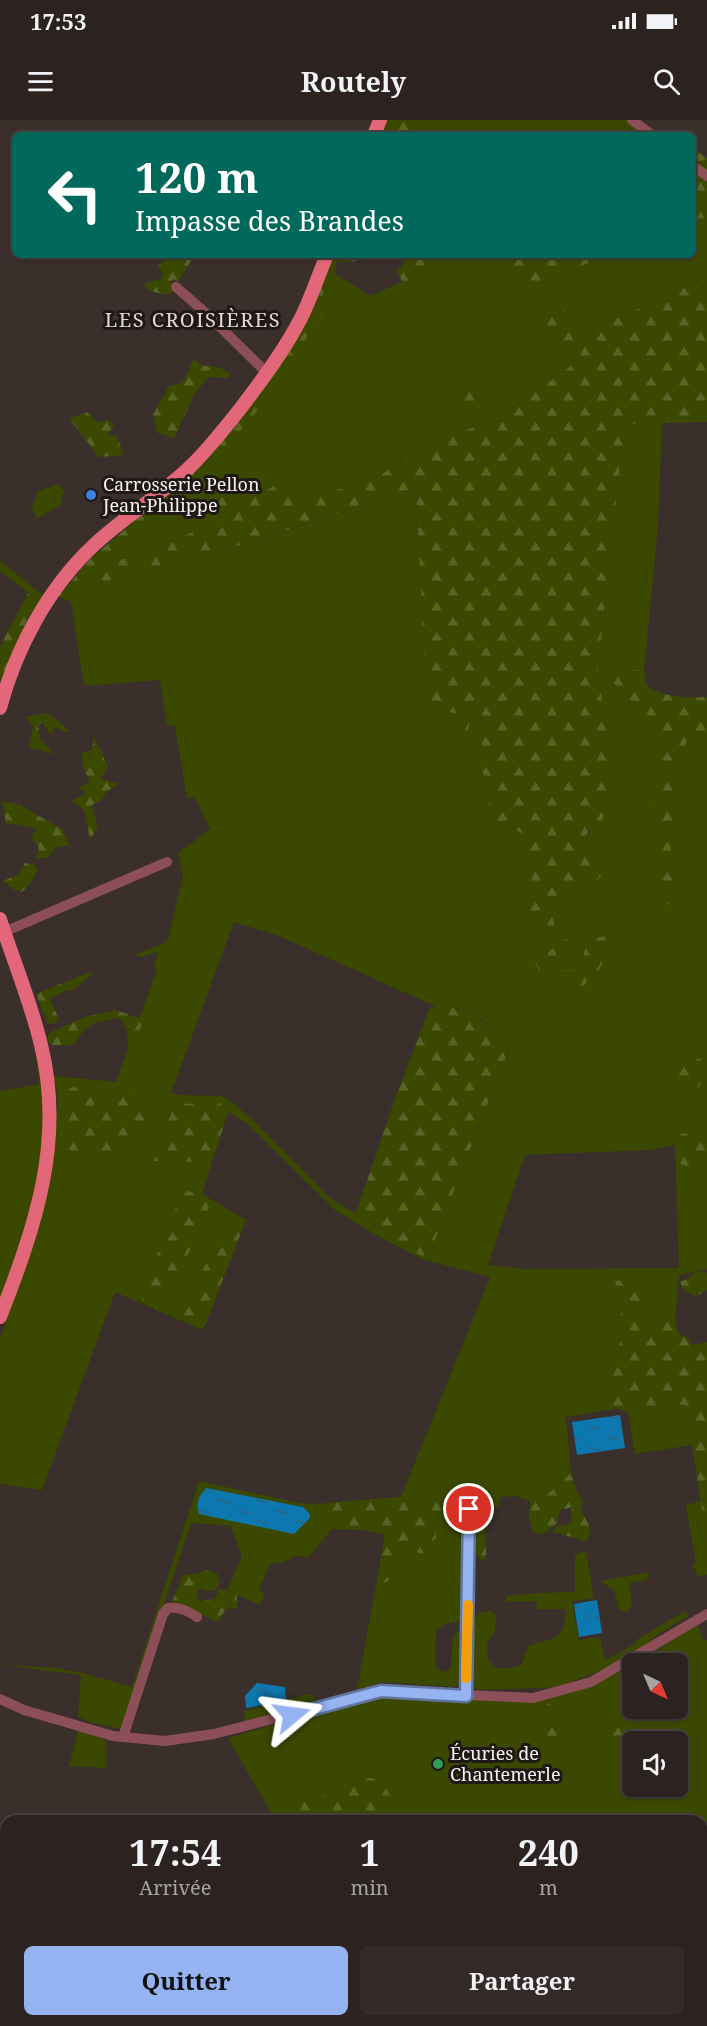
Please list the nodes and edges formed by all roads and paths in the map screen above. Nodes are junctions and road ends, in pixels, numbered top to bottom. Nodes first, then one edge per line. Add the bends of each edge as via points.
1 (632, 120) edge
2 (648, 132) edge
3 (326, 258) edge
4 (176, 287) dead end
5 (267, 373) junction
6 (0, 708) edge
7 (166, 862) dead end
8 (2, 925) edge
9 (0, 1317) edge
10 (469, 1509) dead end
11 (707, 1614) edge
12 (197, 1617) dead end
13 (466, 1696) junction
14 (0, 1699) edge
15 (123, 1737) junction

1 - 2 street
3 - 5 main road via 302,316
4 - 5 street
5 - 6 main road via 193,464 94,545 72,568 17,656
7 - 8 street
8 - 9 main road via 41,1044 51,1116 44,1181
10 - 13 street
11 - 13 street via 591,1682 533,1698
12 - 15 street via 177,1607 168,1608 163,1614
13 - 15 street via 381,1691 214,1734 165,1741
14 - 15 street via 24,1710

